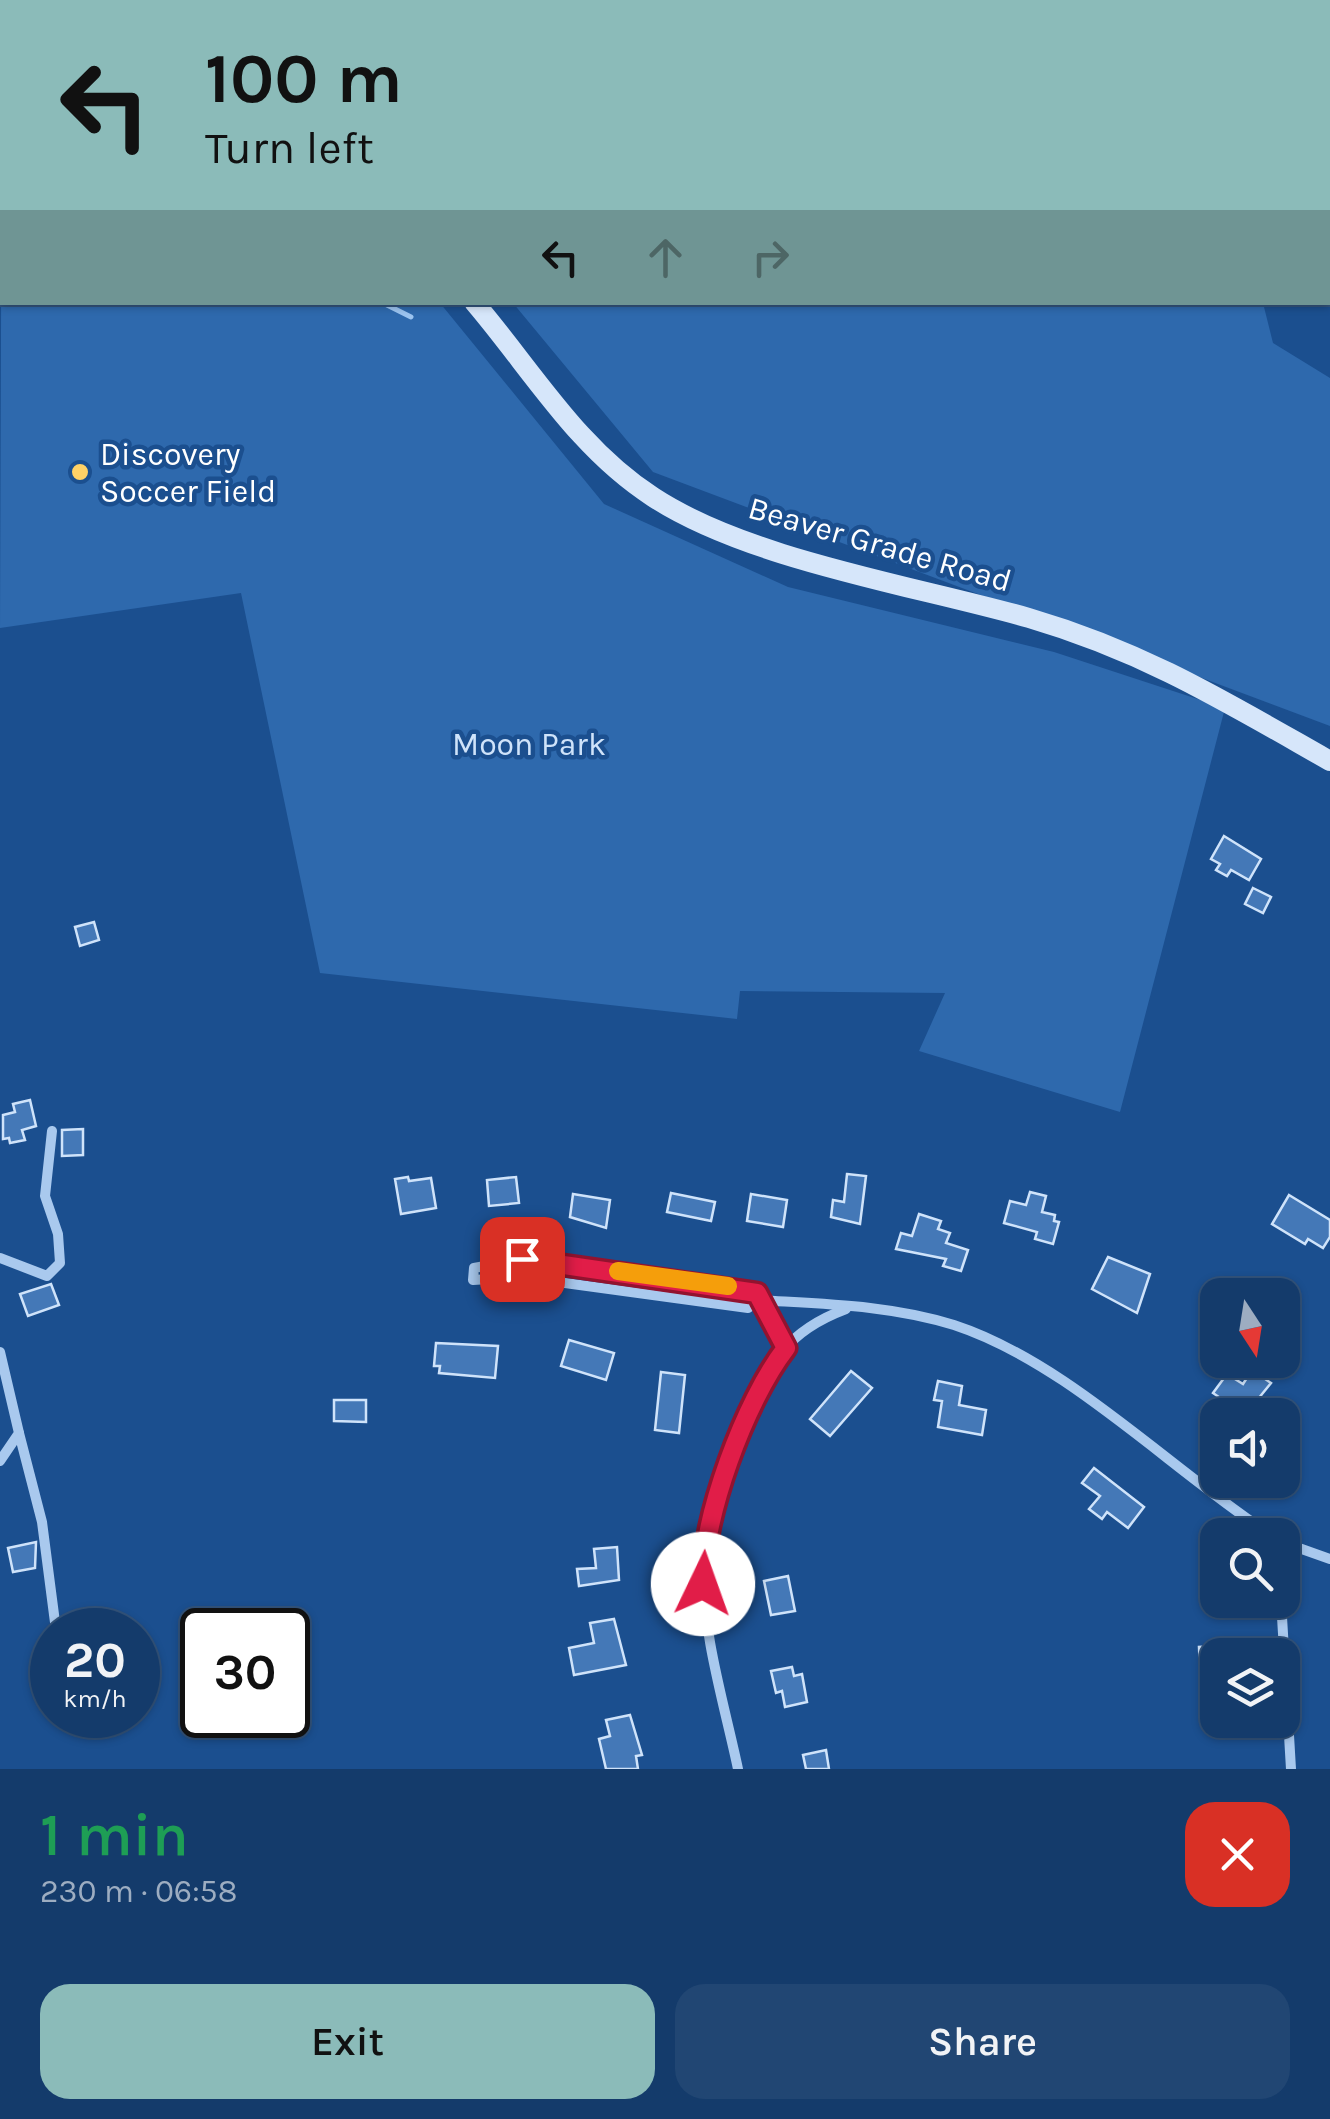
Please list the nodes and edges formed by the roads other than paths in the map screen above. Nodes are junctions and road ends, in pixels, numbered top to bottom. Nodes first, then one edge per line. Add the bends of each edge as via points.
1 (476, 305) edge
2 (1330, 760) edge
3 (52, 1131) dead end
4 (0, 1258) edge
5 (758, 1300) junction
6 (852, 1306) junction
7 (786, 1348) junction
8 (0, 1352) edge
9 (19, 1433) junction
10 (0, 1461) edge
11 (1247, 1518) edge
12 (1300, 1548) edge
13 (1330, 1559) edge
14 (53, 1608) edge
15 (1281, 1618) edge
16 (738, 1769) edge
17 (1291, 1769) edge

1 - 2 main road, Beaver Grade Road via 584,439 657,500 820,563 1032,619 1141,657
3 - 4 street via 46,1196 60,1263 48,1276
5 - 5 street via 757,1293 734,1287 522,1259 481,1264 473,1274 473,1280 521,1278 748,1308
5 - 6 street
5 - 7 street
6 - 7 street via 814,1324
6 - 11 street via 952,1325 1018,1355
7 - 16 street via 730,1462 704,1540 705,1606
8 - 9 street
9 - 10 street
9 - 14 street
12 - 13 street
15 - 17 street

